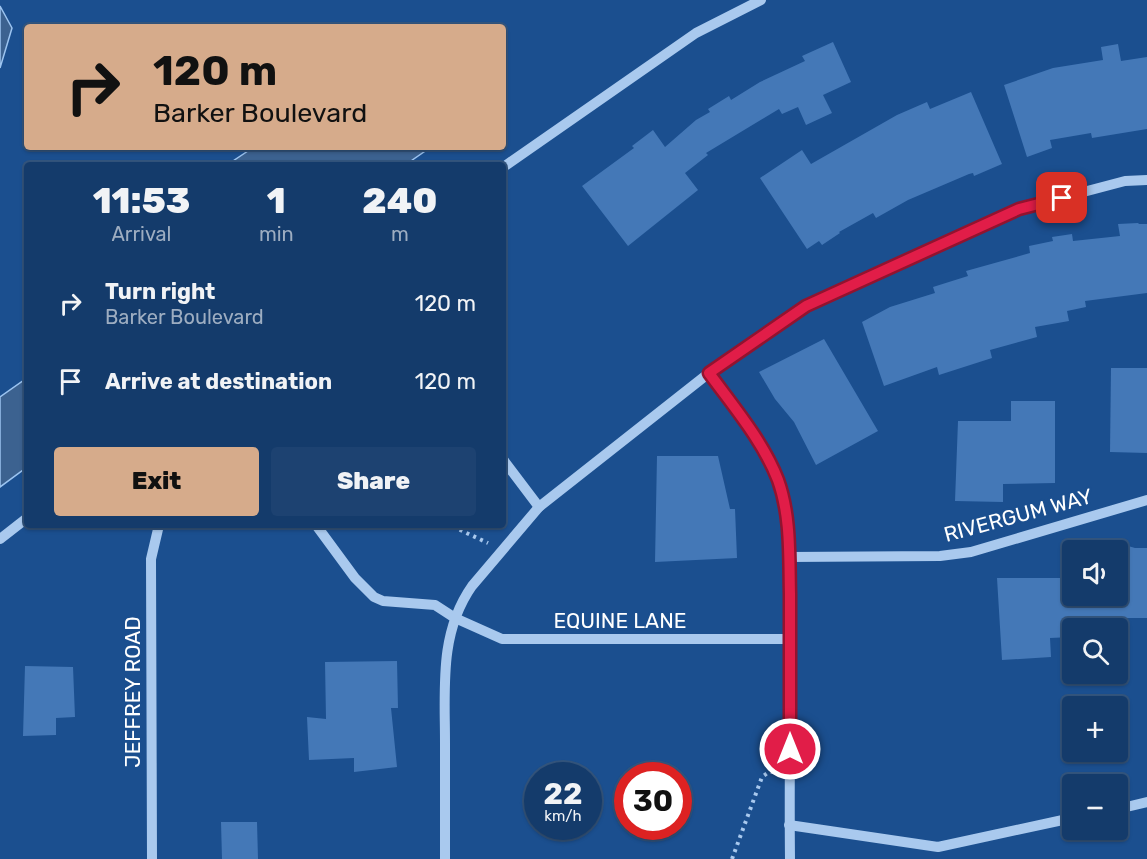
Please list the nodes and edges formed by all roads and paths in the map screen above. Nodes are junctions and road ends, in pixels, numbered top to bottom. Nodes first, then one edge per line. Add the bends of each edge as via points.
1 (761, 0) edge
2 (506, 165) edge
3 (1147, 180) edge
4 (709, 373) junction
5 (506, 463) edge
6 (1147, 500) edge
7 (539, 507) junction
8 (24, 520) edge
9 (158, 528) edge
10 (318, 528) edge
11 (456, 528) edge
12 (0, 539) edge
13 (502, 549) junction
14 (789, 557) junction
15 (455, 618) junction
16 (790, 639) junction
17 (790, 772) junction
18 (1147, 802) edge
19 (1128, 806) edge
20 (1062, 820) edge
21 (789, 825) junction
22 (152, 859) edge
23 (445, 859) edge
24 (732, 859) edge
25 (790, 859) edge

1 - 2 street via 696,33
3 - 4 street via 1125,181 1019,209 806,306
4 - 7 street
4 - 14 street via 745,423 777,479 787,522
5 - 7 street
6 - 14 street, RIVERGUM WAY via 971,552 940,556
7 - 13 street
8 - 12 street
9 - 22 street, JEFFREY ROAD via 151,559
10 - 15 street, EQUINE LANE via 374,597 435,605
11 - 13 path
13 - 15 street via 472,586
14 - 16 street
15 - 16 street, EQUINE LANE via 502,639
15 - 23 street via 445,663
16 - 17 street
17 - 21 street
17 - 24 path via 769,772 762,777
18 - 19 street
20 - 21 street via 938,847
21 - 25 street

